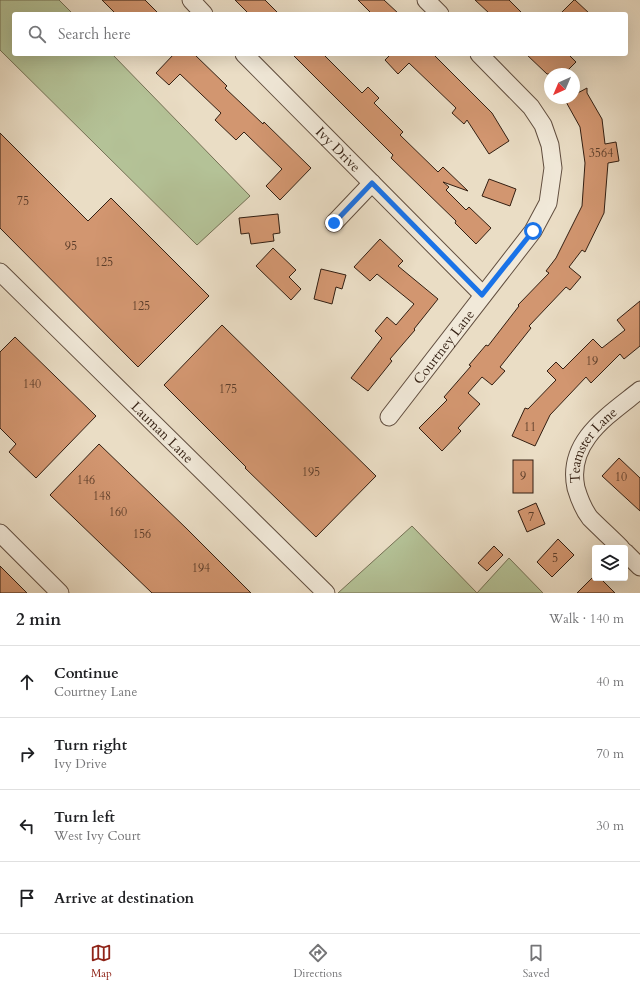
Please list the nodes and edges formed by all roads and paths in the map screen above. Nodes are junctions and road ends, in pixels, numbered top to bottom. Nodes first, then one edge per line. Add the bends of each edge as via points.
1 (191, 0) edge
2 (426, 0) edge
3 (202, 12) edge
4 (438, 12) edge
5 (246, 56) edge
6 (481, 56) edge
7 (372, 183) junction
8 (334, 223) dead end
9 (0, 272) edge
10 (482, 295) junction
11 (640, 390) edge
12 (389, 417) dead end
13 (0, 533) edge
14 (618, 545) edge
15 (628, 555) edge
16 (640, 568) edge
17 (60, 593) edge
18 (326, 593) edge

1 - 3 street
2 - 4 street
5 - 7 street, Ivy Drive
6 - 10 street, Courtney Lane via 531,107 543,125 550,145 553,168 548,204 533,231
7 - 8 street
7 - 10 street, Ivy Drive
9 - 18 street, Lauman Lane
10 - 12 street, Courtney Lane
11 - 14 street, Teamster Lane via 596,426 580,448 575,462 574,479 578,498 590,517
13 - 17 street
15 - 16 street

